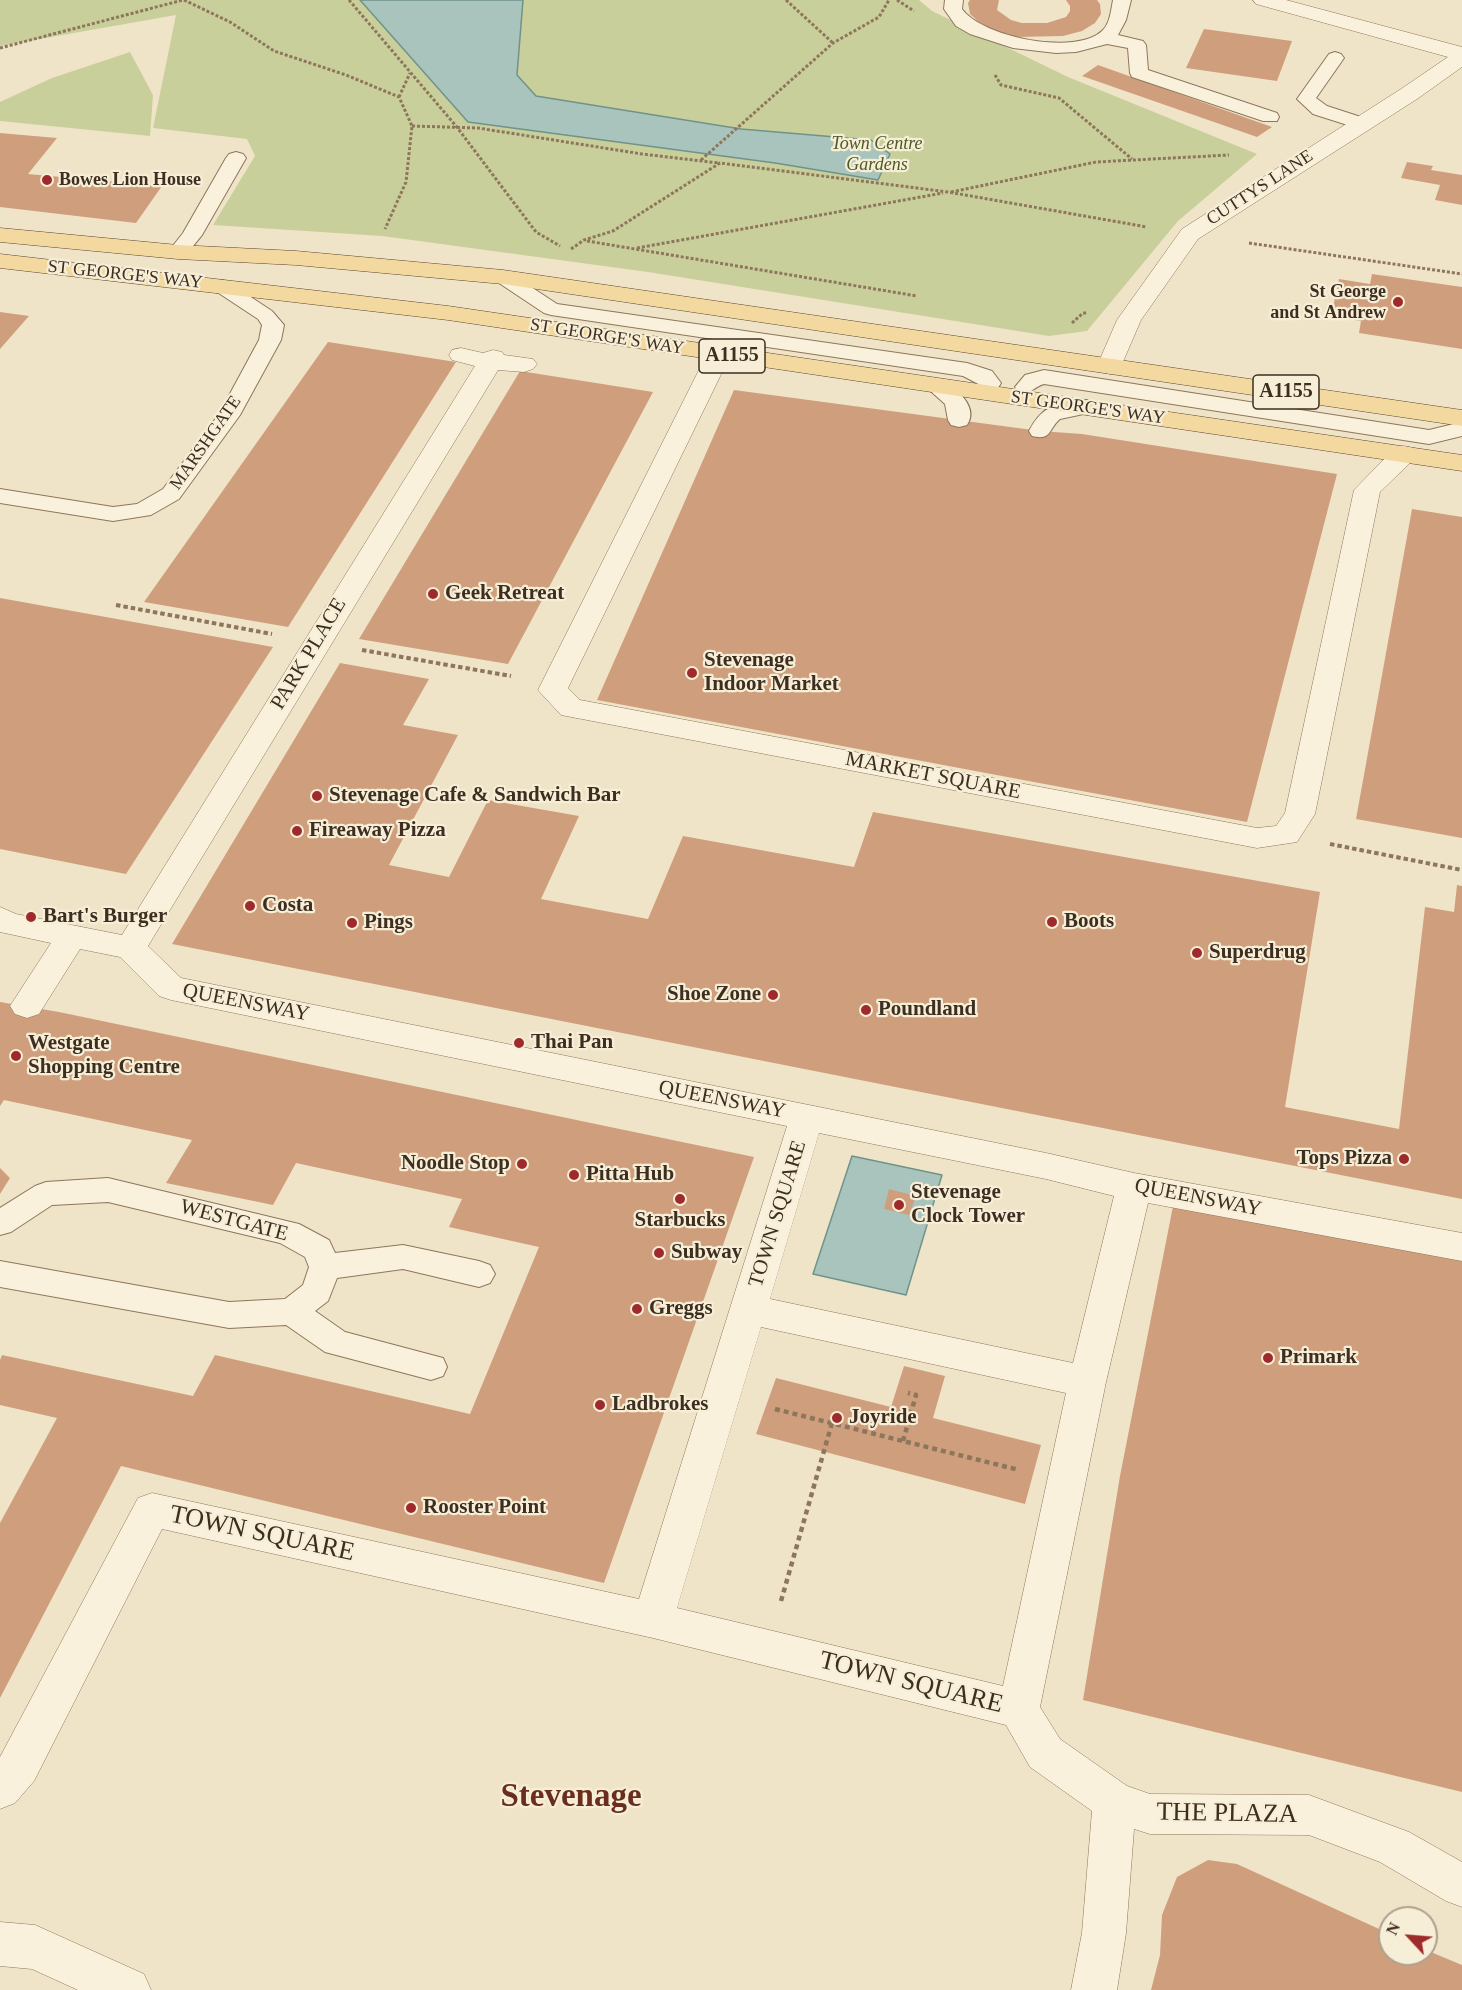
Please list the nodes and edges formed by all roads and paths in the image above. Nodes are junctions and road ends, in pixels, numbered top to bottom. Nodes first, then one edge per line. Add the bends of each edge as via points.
1 (184, 0) edge
2 (349, 0) edge
3 (786, 0) edge
4 (890, 0) edge
5 (954, 0) edge
6 (1122, 0) edge
7 (1263, 0) edge
8 (1106, 38) junction
9 (833, 44) junction
10 (0, 48) edge
11 (1462, 56) edge
12 (1335, 58) dead end
13 (410, 73) junction
14 (399, 97) junction
15 (1270, 117) dead end
16 (1360, 123) junction
17 (412, 126) junction
18 (456, 126) junction
19 (1229, 155) dead end
20 (236, 158) dead end
21 (701, 161) junction
22 (720, 163) junction
23 (948, 192) junction
24 (1190, 234) junction
25 (0, 235) edge
26 (382, 236) dead end
27 (584, 240) junction
28 (637, 248) junction
29 (178, 252) junction
30 (0, 261) edge
31 (1462, 274) edge
32 (503, 277) junction
33 (221, 286) junction
34 (927, 298) dead end
35 (1093, 314) dead end
36 (1062, 321) dead end
37 (719, 354) junction
38 (461, 355) dead end
39 (492, 359) junction
40 (524, 364) dead end
41 (1110, 366) junction
42 (990, 382) dead end
43 (936, 386) junction
44 (1026, 387) dead end
45 (1085, 407) junction
46 (1462, 418) edge
47 (959, 420) dead end
48 (1462, 429) edge
49 (1040, 431) dead end
50 (1404, 454) junction
51 (1462, 464) edge
52 (0, 496) edge
53 (1286, 836) junction
54 (1462, 870) edge
55 (0, 918) edge
56 (71, 938) junction
57 (130, 948) junction
58 (27, 1006) dead end
59 (807, 1117) junction
60 (1134, 1187) junction
61 (0, 1223) edge
62 (1462, 1247) edge
63 (325, 1267) junction
64 (0, 1274) edge
65 (478, 1274) dead end
66 (750, 1310) junction
67 (292, 1312) junction
68 (431, 1367) dead end
69 (1087, 1382) junction
70 (906, 1393) dead end
71 (775, 1409) dead end
72 (832, 1423) junction
73 (903, 1441) junction
74 (1026, 1472) dead end
75 (653, 1620) junction
76 (767, 1648) junction
77 (1019, 1709) junction
78 (10, 1778) edge
79 (1114, 1802) junction
80 (1462, 1886) edge
81 (0, 1944) edge
82 (128, 1990) edge
83 (1094, 1990) edge

1 - 10 path
1 - 14 path via 230,22 274,51
2 - 13 path
3 - 9 path
4 - 9 path via 879,17
5 - 8 lane via 953,9 964,23 996,39 1039,48 1083,45
6 - 8 lane via 1116,26
7 - 11 street
8 - 15 lane via 1137,45 1139,73
9 - 21 path
11 - 16 street, CUTTYS LANE
12 - 16 lane via 1306,99 1320,110
13 - 14 path
13 - 18 path
14 - 17 path
16 - 24 street, CUTTYS LANE
17 - 18 path
17 - 26 path via 406,182
18 - 21 path
18 - 27 path via 536,232 567,251
19 - 23 path via 1096,162
20 - 29 lane
21 - 22 path
22 - 23 path
22 - 27 path via 613,231
23 - 24 path
23 - 28 path via 727,228
24 - 31 path
24 - 41 street, CUTTYS LANE via 1128,320
25 - 29 main road, ST GEORGE'S WAY / A1155
27 - 28 path
28 - 34 path
29 - 32 main road, ST GEORGE'S WAY / A1155 via 296,258
30 - 33 main road, ST GEORGE'S WAY / A1155
32 - 41 main road, ST GEORGE'S WAY / A1155
32 - 42 lane via 551,309 968,370
33 - 37 main road, ST GEORGE'S WAY / A1155 via 448,313
33 - 52 lane, MARSHGATE via 265,315 273,325 270,340 229,415 171,494 143,510 113,514
35 - 36 path via 1083,313 1071,323
37 - 43 main road, ST GEORGE'S WAY / A1155
37 - 53 street, MARKET SQUARE via 554,690 571,708 1257,838
38 - 39 street
39 - 40 street
39 - 57 street, PARK PLACE
41 - 46 main road, ST GEORGE'S WAY / A1155
43 - 45 main road, ST GEORGE'S WAY / A1155
43 - 47 lane via 960,406
44 - 48 lane via 1044,377 1429,437
45 - 49 lane via 1055,411
45 - 50 main road, ST GEORGE'S WAY / A1155
50 - 51 main road, ST GEORGE'S WAY / A1155
50 - 53 street via 1367,490 1300,814
53 - 54 path
55 - 56 street
56 - 57 street
56 - 58 street
57 - 59 street, QUEENSWAY via 171,988
59 - 60 street, QUEENSWAY
59 - 66 street, TOWN SQUARE
60 - 62 street, QUEENSWAY
60 - 69 street, TOWN SQUARE
61 - 63 lane, WESTGATE via 46,1194 108,1190 288,1233 318,1249
63 - 65 lane via 403,1257
63 - 67 lane via 317,1292
64 - 67 lane via 229,1315
66 - 69 street, TOWN SQUARE
66 - 75 street, TOWN SQUARE
67 - 68 lane via 336,1343
69 - 77 street, TOWN SQUARE
70 - 73 path via 916,1395
71 - 72 path
72 - 73 path
72 - 76 path
73 - 74 path
75 - 76 street, TOWN SQUARE
75 - 78 street, TOWN SQUARE via 152,1510
76 - 77 street, TOWN SQUARE
77 - 79 street, THE PLAZA via 1045,1753
79 - 80 street, THE PLAZA via 1150,1814 1310,1815 1394,1847
79 - 83 street via 1104,1934
81 - 82 street via 34,1947

